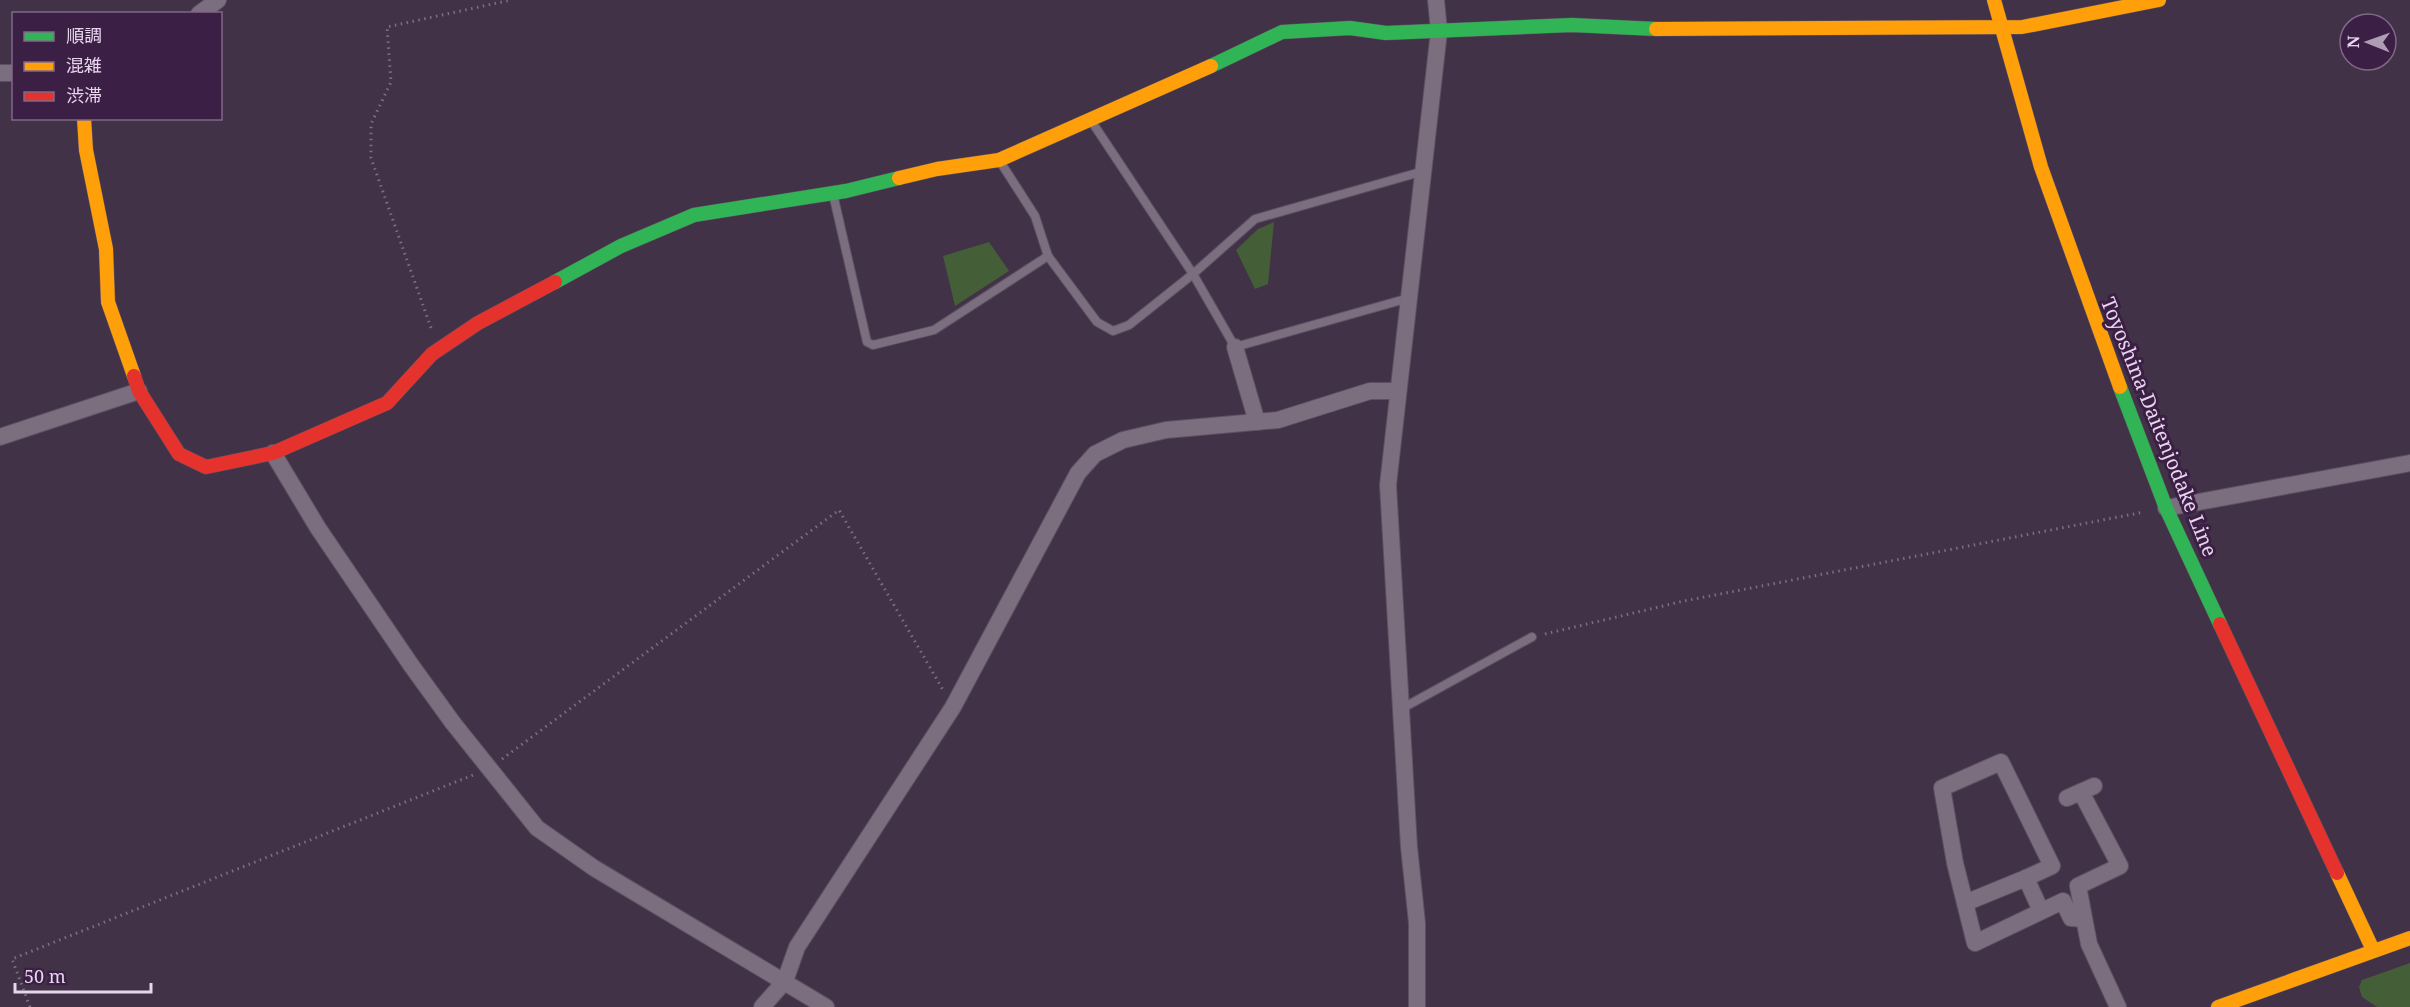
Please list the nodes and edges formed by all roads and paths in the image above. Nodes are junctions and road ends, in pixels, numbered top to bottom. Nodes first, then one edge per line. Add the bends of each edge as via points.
1 (218, 0) edge
2 (511, 0) edge
3 (1436, 0) edge
4 (1994, 0) edge
5 (2159, 0) edge
6 (202, 12) edge
7 (2001, 28) junction
8 (1439, 31) junction
9 (84, 120) edge
10 (1091, 120) junction
11 (999, 159) junction
12 (1424, 170) junction
13 (833, 194) junction
14 (1048, 256) junction
15 (1193, 274) junction
16 (1409, 298) junction
17 (1235, 346) junction
18 (439, 350) junction
19 (139, 391) junction
20 (1398, 391) junction
21 (1257, 422) junction
22 (0, 437) edge
23 (273, 453) junction
24 (2410, 463) edge
25 (2166, 508) junction
26 (1532, 637) joint
27 (952, 707) junction
28 (1401, 709) junction
29 (489, 769) junction
30 (2080, 792) dead end
31 (2026, 878) junction
32 (1965, 903) junction
33 (2041, 911) junction
34 (2084, 919) junction
35 (2410, 938) edge
36 (2373, 950) junction
37 (785, 981) junction
38 (30, 1007) edge
39 (762, 1007) edge
40 (825, 1007) edge
41 (1417, 1007) edge
42 (2118, 1007) edge
43 (2218, 1007) edge

1 - 6 street
2 - 18 path via 387,27 391,82 371,124 371,158
3 - 8 street
4 - 7 main road, Toyoshina-Daitenjodake Line
5 - 7 main road
7 - 8 main road via 1656,29 1572,24
7 - 25 main road, Toyoshina-Daitenjodake Line via 2067,248
8 - 10 main road via 1386,33 1350,28 1282,32
8 - 12 street
9 - 19 main road via 86,150 106,249 108,302
10 - 11 main road
10 - 15 lane
11 - 13 main road via 937,168
11 - 14 lane via 1035,216
12 - 15 lane via 1255,219
12 - 16 street
13 - 14 lane via 867,342 873,345 934,330
13 - 18 main road via 694,215 621,246 478,323
14 - 15 lane via 1097,322 1113,331 1129,326
15 - 17 lane
16 - 17 lane
16 - 20 street
17 - 21 street
18 - 23 main road via 387,404
19 - 22 street
19 - 23 main road via 179,454 193,462 206,467
20 - 21 street via 1370,391 1278,420
20 - 28 street via 1388,485
21 - 27 street via 1166,430 1123,440 1095,454 1078,472
23 - 29 street via 318,528
24 - 25 street
25 - 26 path via 1684,601
25 - 36 main road, Toyoshina-Daitenjodake Line
26 - 28 lane
27 - 29 path via 839,510
27 - 37 street via 797,947
28 - 41 street via 1417,923
29 - 37 street via 537,828 594,868
29 - 38 path via 12,959
30 - 34 street via 2120,866 2078,886
31 - 32 street
31 - 32 street via 2052,866 2001,762 1942,789
31 - 33 street
32 - 33 street via 1975,943
33 - 34 street via 2063,901 2071,918
34 - 42 street via 2089,944
35 - 36 main road
36 - 43 main road
37 - 39 street
37 - 40 street

